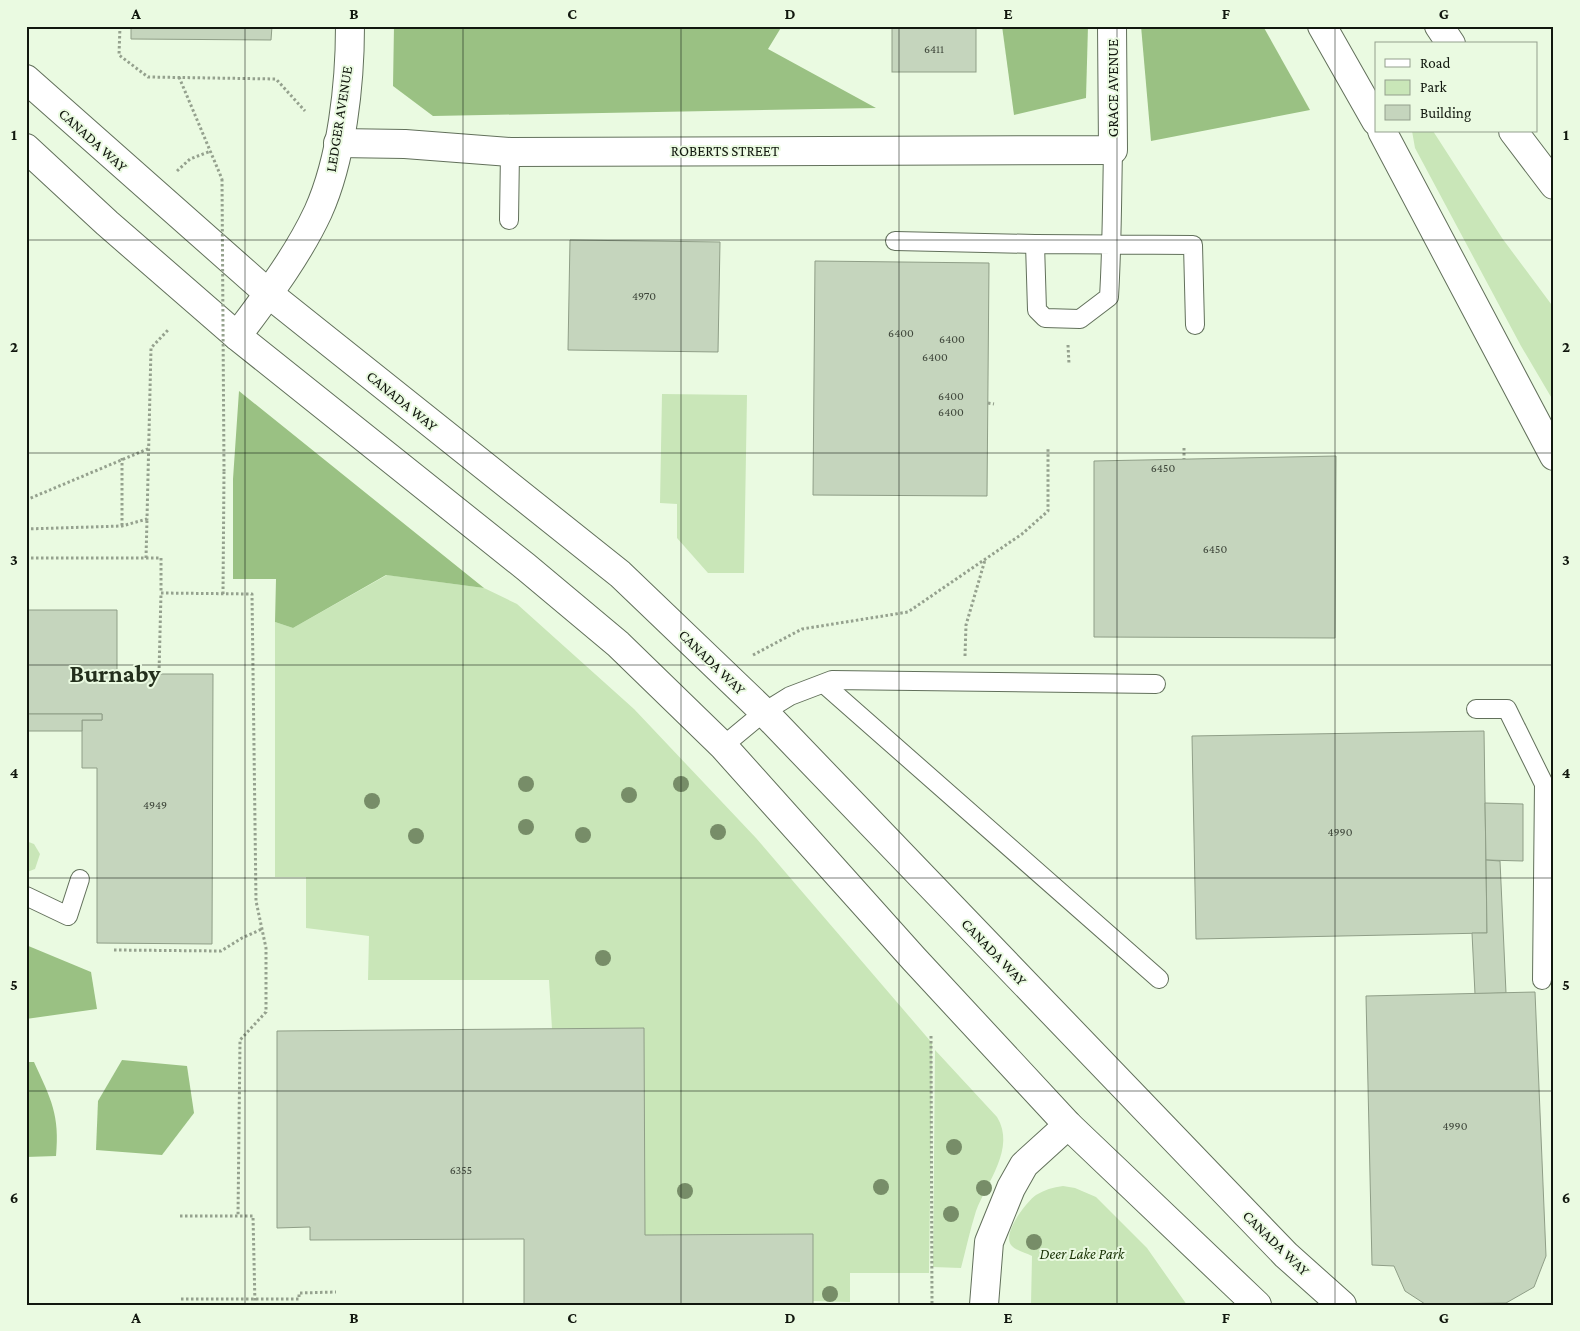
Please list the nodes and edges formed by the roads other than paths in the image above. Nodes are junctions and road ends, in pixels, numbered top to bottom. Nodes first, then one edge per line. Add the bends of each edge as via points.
1 (350, 26) edge
2 (1112, 26) edge
3 (1322, 26) edge
4 (1439, 26) edge
5 (1450, 42) edge
6 (26, 79) edge
7 (1375, 119) edge
8 (1383, 132) edge
9 (1514, 132) edge
10 (338, 143) junction
11 (26, 148) edge
12 (1113, 150) junction
13 (510, 152) junction
14 (1554, 185) edge
15 (509, 220) dead end
16 (895, 241) dead end
17 (1036, 244) junction
18 (1111, 244) junction
19 (269, 294) junction
20 (1195, 324) dead end
21 (236, 336) junction
22 (1554, 456) edge
23 (824, 684) junction
24 (1156, 684) dead end
25 (1476, 709) dead end
26 (764, 712) junction
27 (723, 746) junction
28 (80, 879) dead end
29 (26, 896) edge
30 (1159, 979) dead end
31 (1542, 980) dead end
32 (1068, 1125) junction
33 (984, 1305) edge
34 (1257, 1305) edge
35 (1342, 1305) edge

1 - 10 main road, LEDGER AVENUE via 346,96
2 - 12 main road, GRACE AVENUE
3 - 7 main road
4 - 5 main road
6 - 19 main road, CANADA WAY
8 - 22 main road
9 - 14 main road
10 - 13 main road, ROBERTS STREET via 405,144
10 - 19 main road, LEDGER AVENUE via 318,211
11 - 21 main road
12 - 13 main road, ROBERTS STREET
12 - 18 lane
13 - 15 lane
16 - 17 lane
17 - 18 lane
17 - 18 lane via 1036,310 1045,318 1080,319 1109,297
18 - 20 lane via 1193,245
19 - 21 main road, LEDGER AVENUE
19 - 26 main road, CANADA WAY via 620,574
21 - 27 main road via 618,644
23 - 24 lane via 832,680
23 - 26 lane via 790,696
23 - 30 lane
25 - 31 lane via 1507,709 1544,784
26 - 27 lane
26 - 35 main road, CANADA WAY via 1286,1255
27 - 32 main road
28 - 29 lane via 68,916
32 - 33 main road via 1024,1165 1011,1188 989,1242
32 - 34 main road

